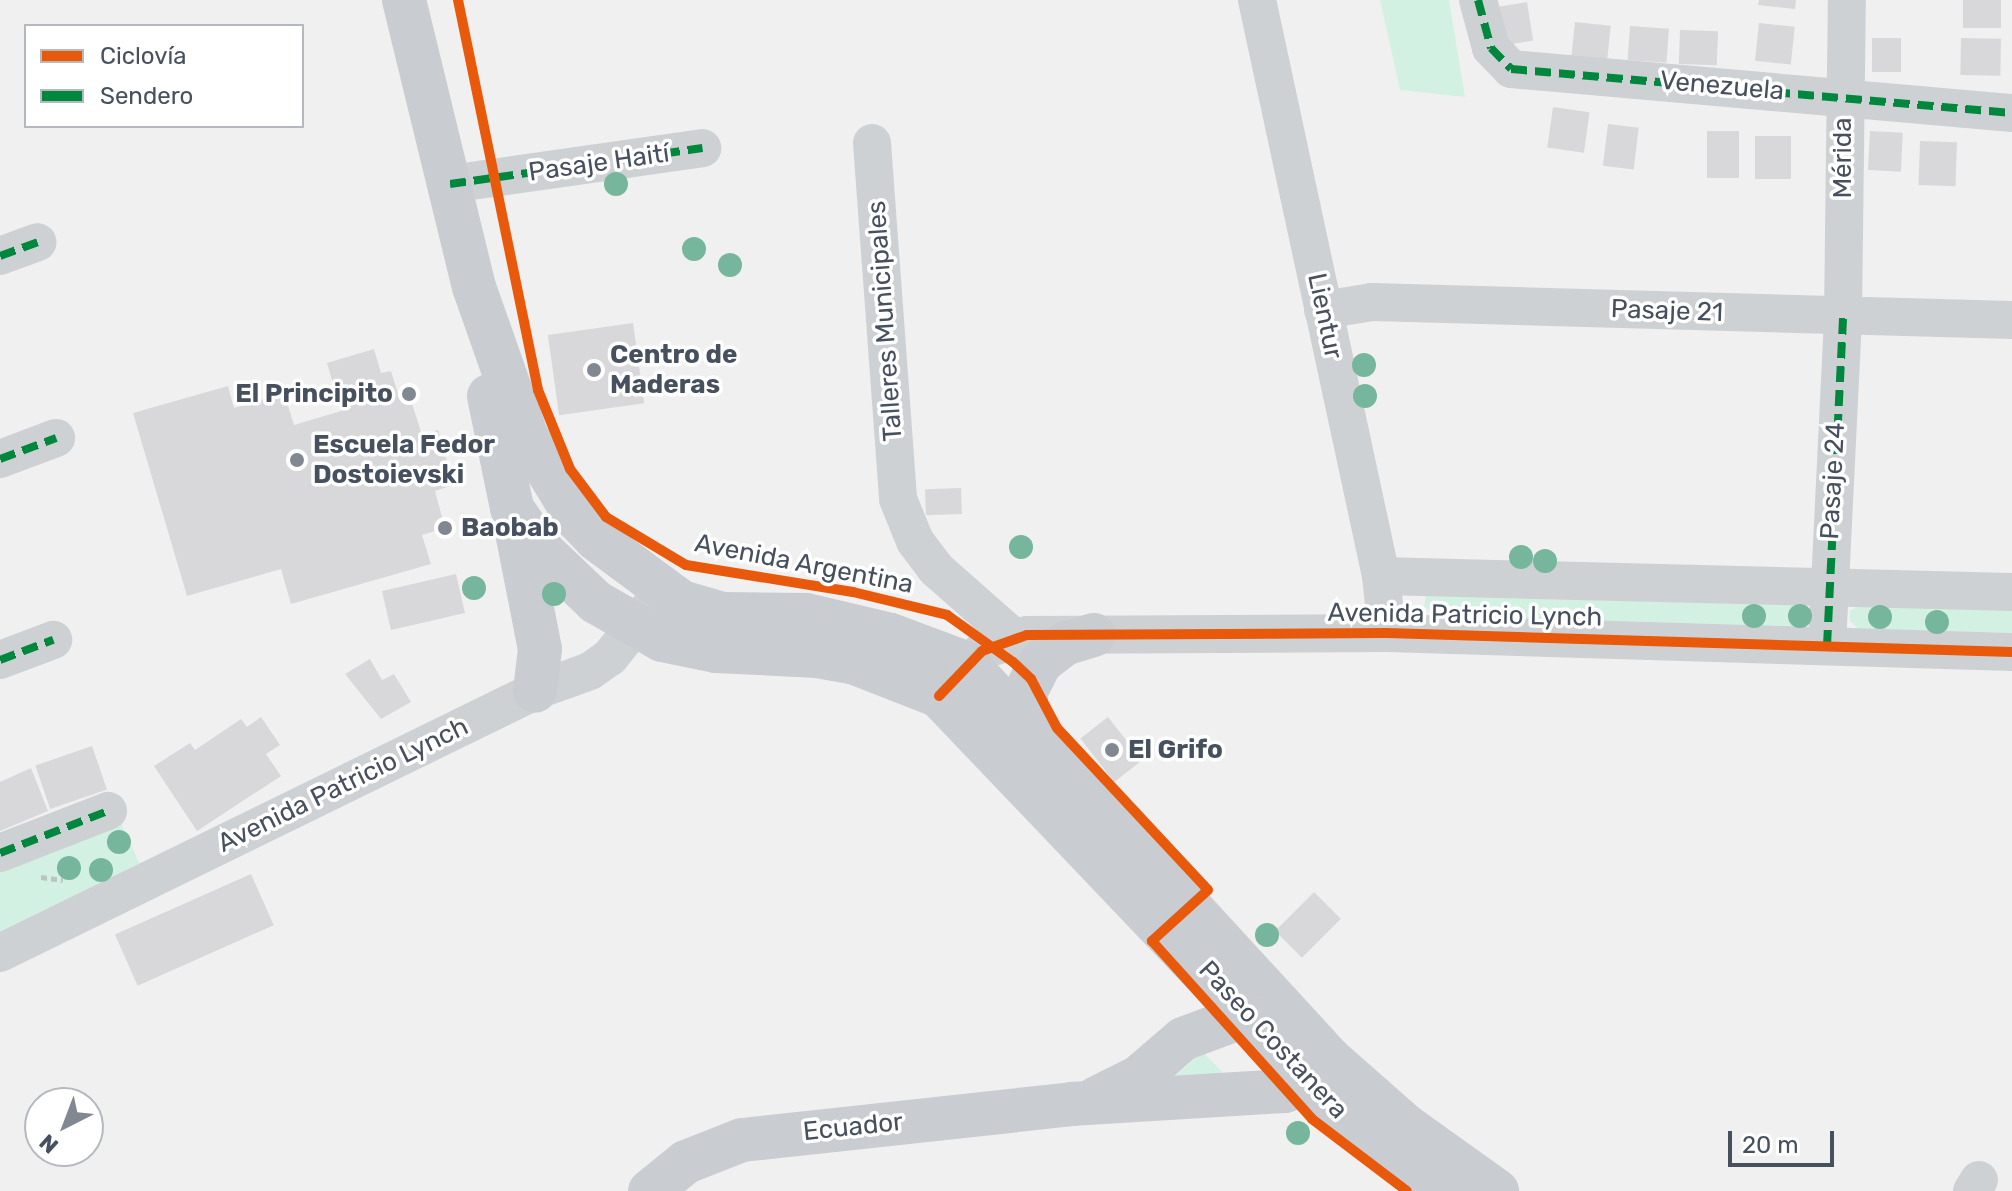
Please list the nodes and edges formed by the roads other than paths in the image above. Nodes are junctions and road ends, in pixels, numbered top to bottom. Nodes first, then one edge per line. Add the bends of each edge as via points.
1 (404, 0) edge
2 (1257, 0) edge
3 (1478, 0) edge
4 (1847, 0) edge
5 (1843, 96) junction
6 (2012, 113) edge
7 (872, 143) dead end
8 (702, 148) dead end
9 (450, 184) junction
10 (38, 242) dead end
11 (0, 256) edge
12 (474, 287) junction
13 (1323, 310) junction
14 (1843, 316) junction
15 (2012, 320) edge
16 (56, 438) dead end
17 (0, 459) edge
18 (512, 508) junction
19 (1381, 576) junction
20 (1827, 587) junction
21 (662, 590) junction
22 (2012, 592) edge
23 (636, 627) junction
24 (1387, 633) junction
25 (1094, 635) junction
26 (1013, 637) junction
27 (53, 640) dead end
28 (1827, 646) junction
29 (2012, 652) edge
30 (0, 660) edge
31 (966, 663) junction
32 (535, 691) junction
33 (939, 696) junction
34 (1025, 728) junction
35 (108, 811) dead end
36 (12, 864) edge
37 (1184, 952) junction
38 (0, 953) edge
39 (1245, 1016) junction
40 (1292, 1017) junction
41 (1183, 1039) junction
42 (1319, 1071) junction
43 (1071, 1104) junction
44 (1495, 1189) edge
45 (650, 1191) edge
46 (1441, 1191) edge

1 - 9 main road, Avenida Argentina
2 - 13 street, Lientur
3 - 5 street, Venezuela via 1491,48 1511,69
4 - 5 street, Mérida
5 - 6 street, Venezuela
5 - 14 street, Mérida
7 - 26 street, Talleres Municipales via 898,499 915,541 936,569
8 - 9 street, Pasaje Haití
9 - 12 main road, Avenida Argentina
10 - 11 street
12 - 18 main road, Avenida Argentina via 483,369
12 - 21 main road, Avenida Argentina via 515,409 556,492 596,539
13 - 14 street, Pasaje 21 via 1372,302
13 - 19 street, Lientur
14 - 15 street, Pasaje 21
14 - 20 street, Pasaje 24
16 - 17 street
18 - 23 main road, Avenida Argentina via 556,566 596,602
18 - 32 main road via 540,649
19 - 20 street, Avenida Patricio Lynch
19 - 24 street, Lientur
20 - 22 street, Avenida Patricio Lynch
20 - 28 street, Pasaje 24
21 - 23 street, Avenida Patricio Lynch
21 - 31 main road, Avenida Argentina via 723,614 806,615 891,635
23 - 32 street, Avenida Patricio Lynch via 590,671
23 - 33 main road, Avenida Argentina via 662,640 716,651 855,663
24 - 25 street, Avenida Patricio Lynch
24 - 28 street, Avenida Patricio Lynch
25 - 26 street, Avenida Patricio Lynch
25 - 34 main road via 1064,644 1040,663 1026,691
26 - 31 street, Avenida Patricio Lynch
27 - 30 street
28 - 29 street, Avenida Patricio Lynch
31 - 33 street, Avenida Patricio Lynch
31 - 34 main road, Avenida Argentina
32 - 38 street, Avenida Patricio Lynch
33 - 37 main road, Avenida Argentina
34 - 40 main road, Avenida Argentina
35 - 36 street
37 - 39 main road, Avenida Argentina
37 - 41 main road via 1196,999
39 - 40 main road, Ecuador
39 - 41 main road, Ecuador
39 - 42 main road
40 - 42 main road
41 - 43 main road, Ecuador via 1115,1091
42 - 43 main road, Ecuador via 1285,1091
42 - 44 main road
42 - 46 main road
43 - 45 main road, Ecuador via 742,1140 686,1162

